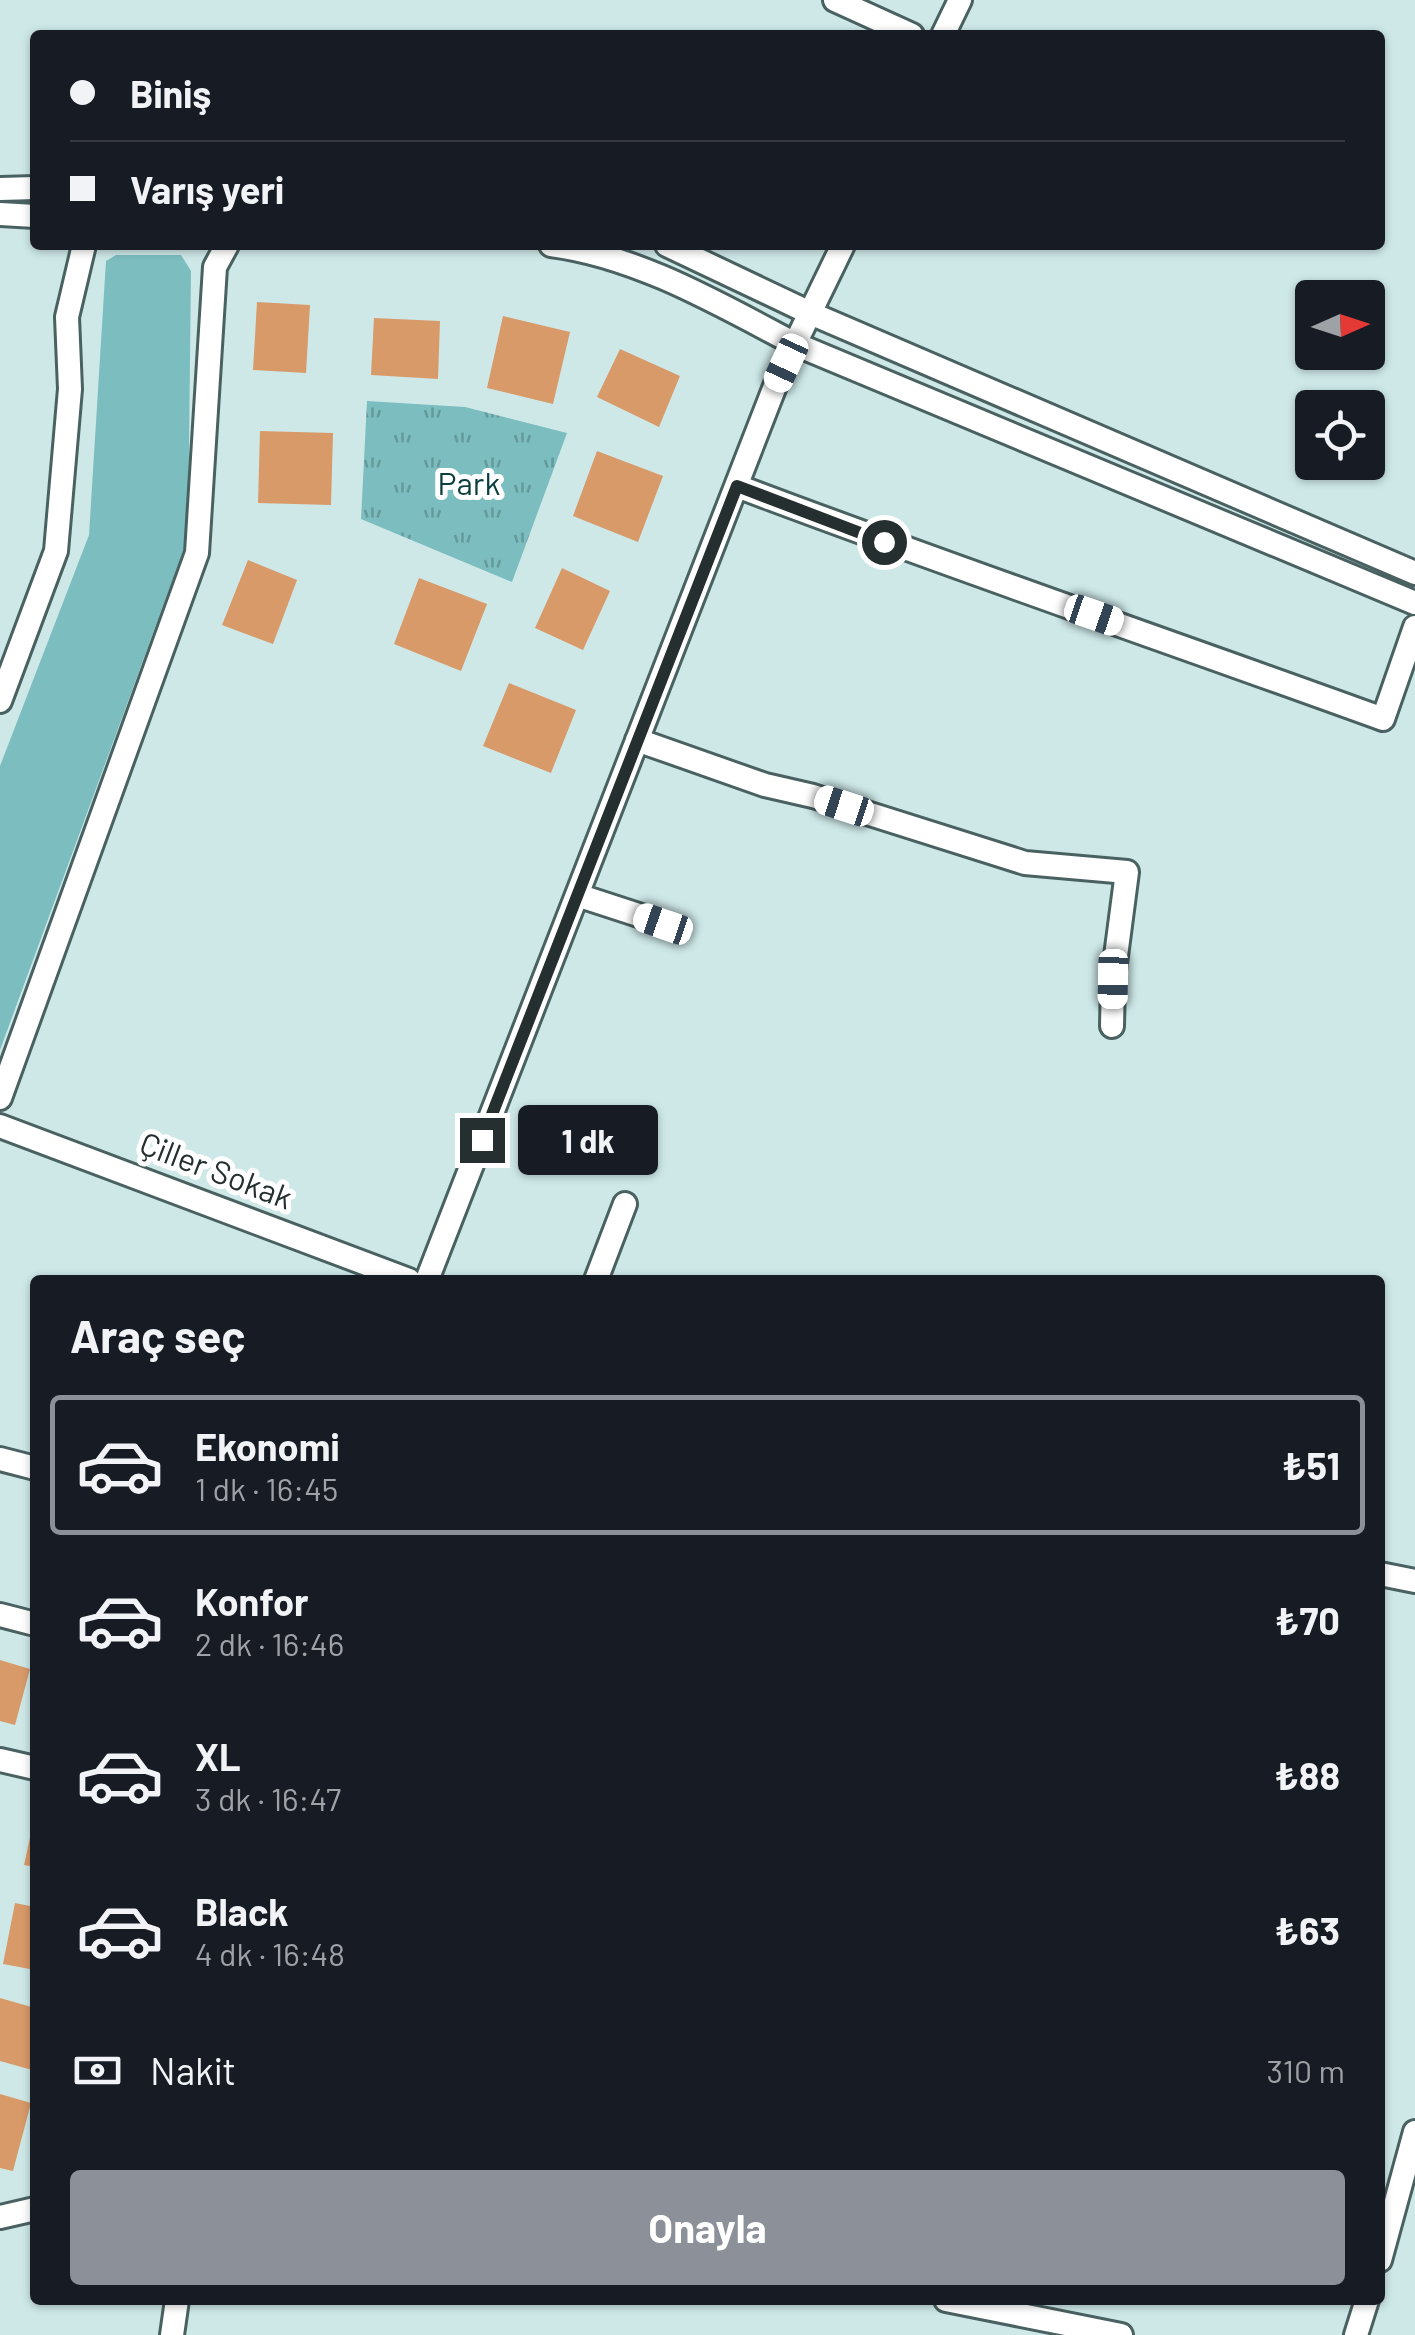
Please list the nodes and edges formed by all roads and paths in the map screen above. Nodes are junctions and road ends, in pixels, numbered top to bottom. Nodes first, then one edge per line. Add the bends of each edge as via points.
1 (835, 0) edge
2 (960, 0) edge
3 (901, 30) edge
4 (945, 30) edge
5 (30, 188) edge
6 (0, 189) edge
7 (0, 214) edge
8 (30, 216) edge
9 (83, 250) edge
10 (225, 250) edge
11 (570, 250) edge
12 (678, 250) edge
13 (841, 250) edge
14 (810, 313) junction
15 (795, 344) junction
16 (737, 486) junction
17 (1415, 573) edge
18 (1415, 603) edge
19 (1415, 626) edge
20 (0, 700) edge
21 (638, 740) junction
22 (577, 894) junction
23 (663, 924) dead end
24 (1112, 1026) dead end
25 (0, 1098) edge
26 (0, 1126) edge
27 (625, 1204) dead end
28 (396, 1275) edge
29 (429, 1275) edge
30 (598, 1275) edge
31 (0, 1459) edge
32 (30, 1467) edge
33 (1385, 1575) edge
34 (1415, 1581) edge
35 (0, 1615) edge
36 (30, 1623) edge
37 (1415, 2132) edge
38 (30, 2211) edge
39 (0, 2216) edge
40 (1385, 2242) edge
41 (176, 2305) edge
42 (971, 2305) edge
43 (1366, 2305) edge
44 (172, 2335) edge
45 (1121, 2335) edge
46 (1356, 2335) edge

1 - 3 street
2 - 4 street
5 - 6 street
7 - 8 street
9 - 20 street via 67,317 70,389 56,550
10 - 25 street via 215,267 197,554
11 - 15 street via 630,266
12 - 14 street
13 - 14 street
14 - 15 street
14 - 17 street
15 - 16 street
15 - 18 street
16 - 19 street via 1382,719
16 - 21 street
21 - 22 street
21 - 24 street via 1025,863 1127,872
22 - 23 street
22 - 29 street
26 - 28 street, Çiller Sokak
27 - 30 street
31 - 32 street
33 - 34 street
35 - 36 street
37 - 40 street
38 - 39 street
41 - 44 street
42 - 45 street
43 - 46 street

